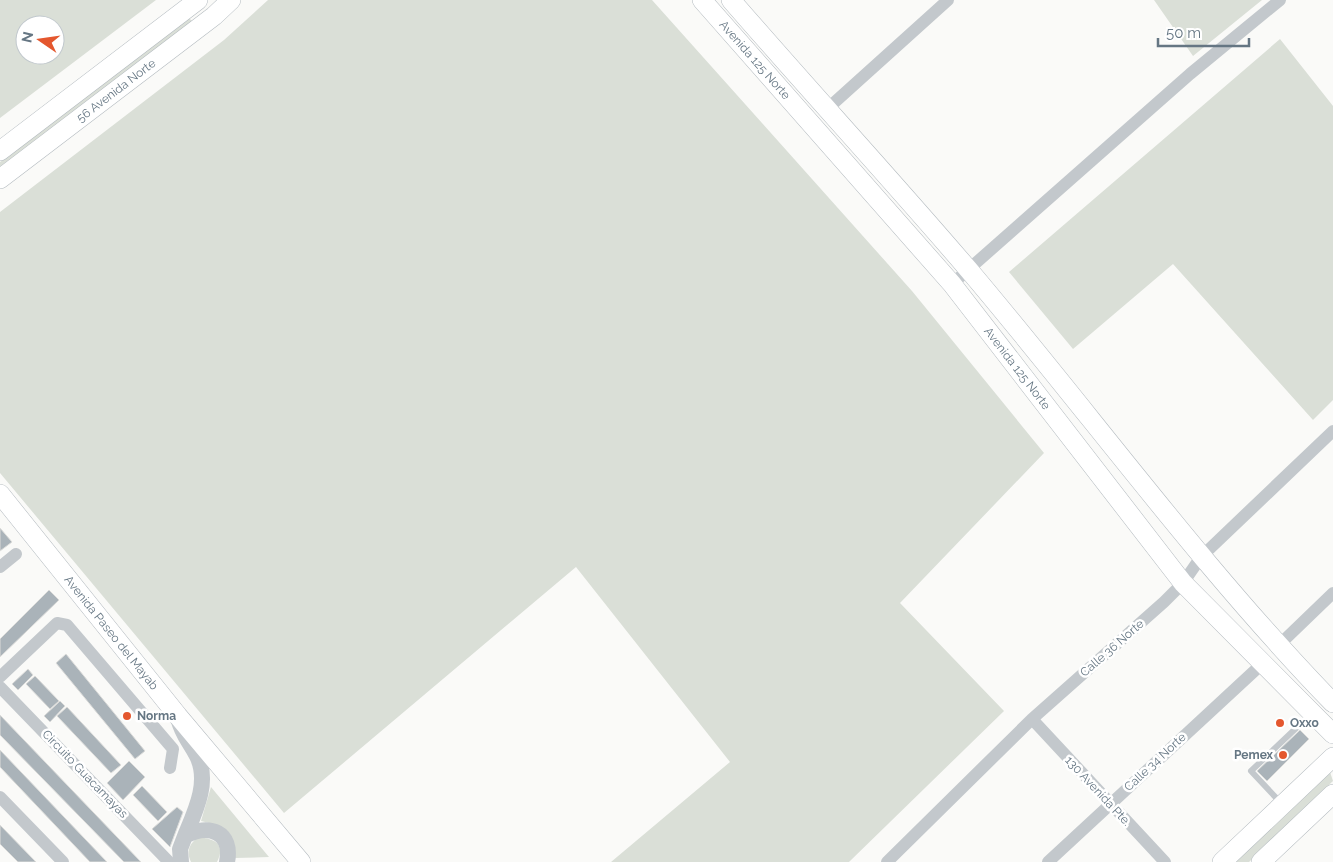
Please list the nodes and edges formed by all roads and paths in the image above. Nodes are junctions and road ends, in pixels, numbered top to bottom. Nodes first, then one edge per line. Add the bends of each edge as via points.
1 (199, 0) edge
2 (231, 0) edge
3 (731, 0) edge
4 (948, 0) edge
5 (1280, 0) edge
6 (704, 1) edge
7 (214, 16) junction
8 (826, 110) junction
9 (0, 152) edge
10 (0, 179) edge
11 (968, 269) junction
12 (952, 284) junction
13 (1333, 431) edge
14 (0, 494) edge
15 (16, 554) dead end
16 (1201, 557) junction
17 (0, 567) edge
18 (1183, 583) junction
19 (1333, 593) edge
20 (1278, 646) junction
21 (1262, 663) junction
22 (0, 677) edge
23 (0, 687) edge
24 (1333, 703) edge
25 (1313, 713) junction
26 (178, 716) junction
27 (1032, 719) junction
28 (1333, 734) edge
29 (1333, 757) edge
30 (170, 768) dead end
31 (1333, 794) edge
32 (0, 797) edge
33 (1111, 804) junction
34 (1282, 804) junction
35 (185, 836) junction
36 (177, 861) edge
37 (63, 862) edge
38 (227, 862) edge
39 (301, 862) edge
40 (887, 862) edge
41 (1048, 862) edge
42 (1165, 862) edge
43 (1222, 862) edge
44 (1261, 862) edge

1 - 7 street
1 - 9 main road, 56 Avenida Norte
2 - 7 main road, 56 Avenida Norte
3 - 8 main road, Avenida 125 Norte
4 - 8 street
5 - 11 street via 1190,74
6 - 12 main road, Avenida 125 Norte
7 - 10 main road, 56 Avenida Norte
8 - 11 main road, Avenida 125 Norte
11 - 12 street
11 - 16 main road, Avenida 125 Norte
12 - 18 main road, Avenida 125 Norte
13 - 16 street, Calle 36 Norte
14 - 26 main road, Avenida Paseo del Mayab
15 - 17 street
16 - 18 street, Calle 36 Norte
16 - 20 main road, Avenida 125 Norte
18 - 21 main road, Avenida 125 Norte
18 - 27 street, Calle 36 Norte
19 - 20 street
20 - 24 main road, Avenida 125 Norte
21 - 25 main road, Avenida 125 Norte
21 - 33 street, Calle 34 Norte
22 - 30 street via 57,623 67,625 173,749
23 - 36 street, Circuito Guacamayas
25 - 28 main road, Avenida 125 Norte
25 - 34 lane via 1251,770
26 - 35 street via 182,734 202,770 201,794
26 - 39 main road, Avenida Paseo del Mayab
27 - 33 street, 130 Avenida Pte.
27 - 40 street, Calle 36 Norte
29 - 34 main road
31 - 44 main road
32 - 37 street
33 - 41 street, Calle 34 Norte
33 - 42 street, 130 Avenida Pte.
34 - 43 main road
35 - 36 street
35 - 38 street via 204,829 220,835 228,848

